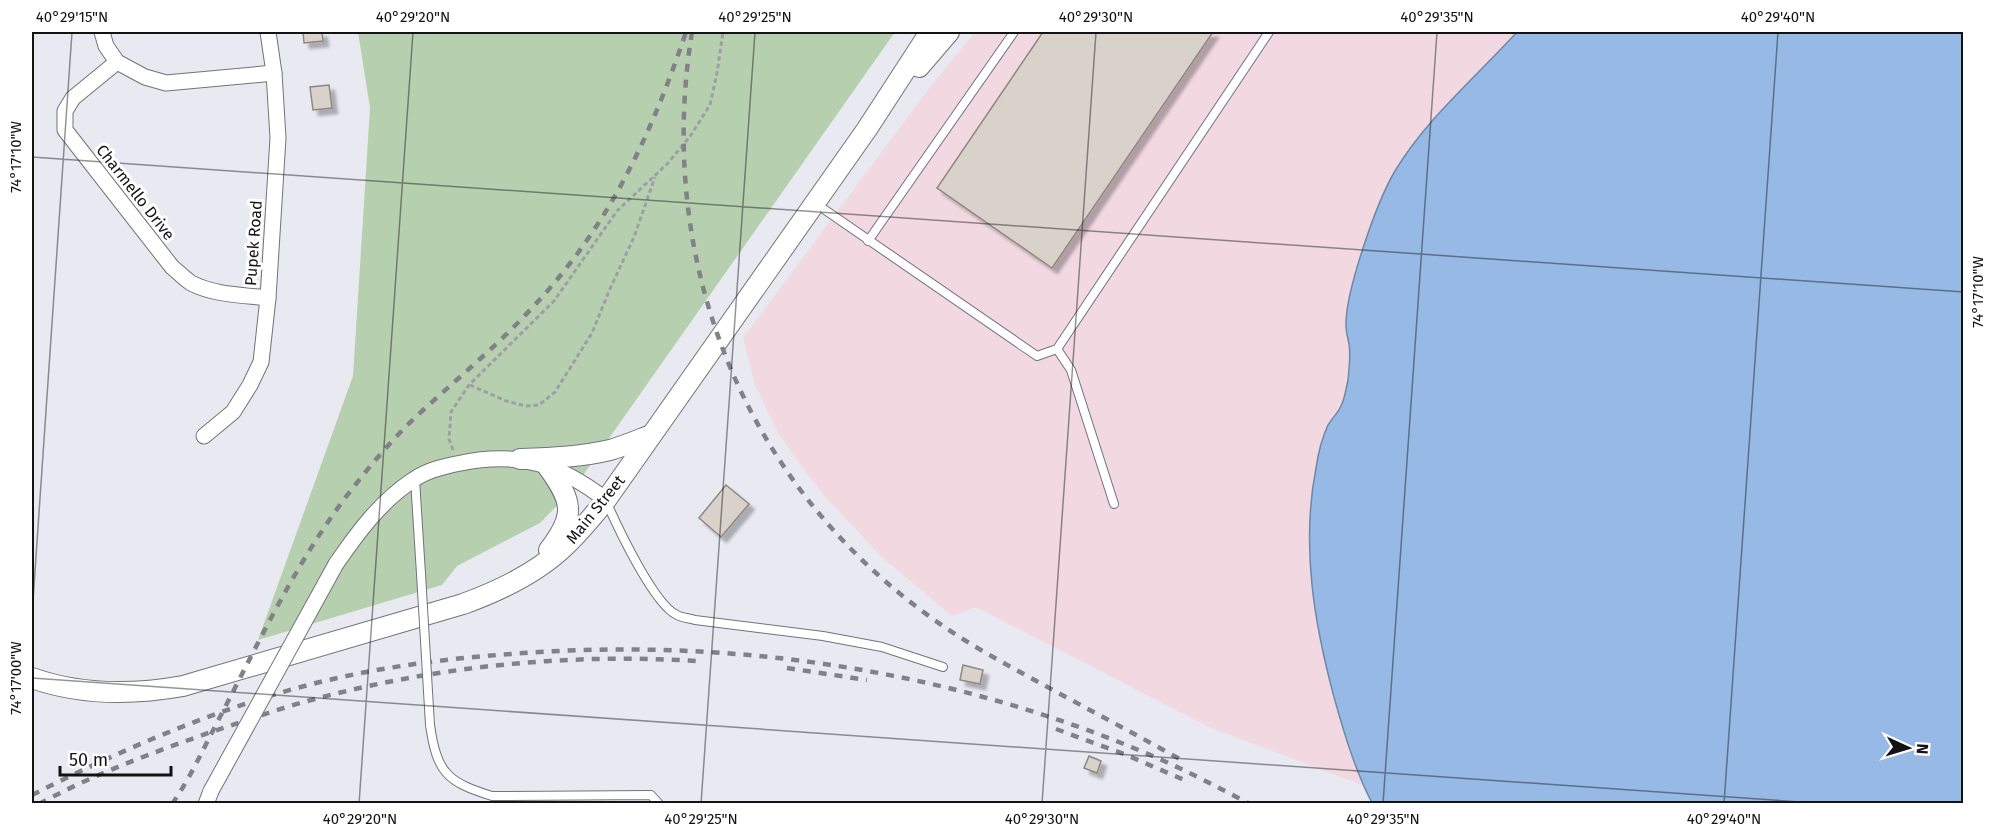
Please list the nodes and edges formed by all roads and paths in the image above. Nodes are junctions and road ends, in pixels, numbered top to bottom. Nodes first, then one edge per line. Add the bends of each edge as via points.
1 (102, 32) edge
2 (268, 32) edge
3 (723, 32) edge
4 (930, 32) edge
5 (950, 32) edge
6 (1014, 32) edge
7 (1269, 32) edge
8 (117, 62) junction
9 (273, 73) junction
10 (867, 129) junction
11 (655, 175) junction
12 (815, 203) junction
13 (868, 241) junction
14 (268, 298) junction
15 (1057, 349) junction
16 (469, 385) junction
17 (651, 435) junction
18 (204, 436) dead end
19 (520, 459) junction
20 (457, 464) junction
21 (548, 467) junction
22 (415, 478) junction
23 (606, 500) junction
24 (1114, 504) dead end
25 (534, 569) junction
26 (943, 667) dead end
27 (32, 678) edge
28 (208, 797) edge
29 (659, 804) edge

1 - 8 street
2 - 9 street, Pupek Road
3 - 11 path via 710,105 683,146
4 - 10 main road, Main Street
5 - 10 main road, Main Street
6 - 13 lane
7 - 15 lane
8 - 9 street via 144,77 166,83
8 - 14 street, Charmello Drive via 73,98 65,111 65,130 172,267 190,282 228,294
9 - 14 street, Pupek Road via 278,138
10 - 12 main road, Main Street
11 - 16 path via 617,211 554,301
11 - 16 path via 634,237 592,333 555,392 539,405 526,406
12 - 13 lane
12 - 17 main road, Main Street
13 - 15 lane via 1037,356
14 - 18 street, Pupek Road via 261,362 251,384 233,412
15 - 24 lane via 1071,370
16 - 20 path via 451,412 449,439
17 - 19 main road via 591,454
17 - 23 main road, Main Street
19 - 20 street
19 - 21 street
20 - 22 street
21 - 23 street via 575,478
21 - 25 main road via 568,500 568,515 560,536
22 - 28 street, bridge via 372,517 336,564
22 - 29 lane, bridge via 430,725 433,750 447,776 492,796 651,795
23 - 25 main road, Main Street via 564,547
23 - 26 lane via 641,569 664,605 676,615 882,647
25 - 27 main road, Main Street via 463,604 183,686 157,691 100,692

